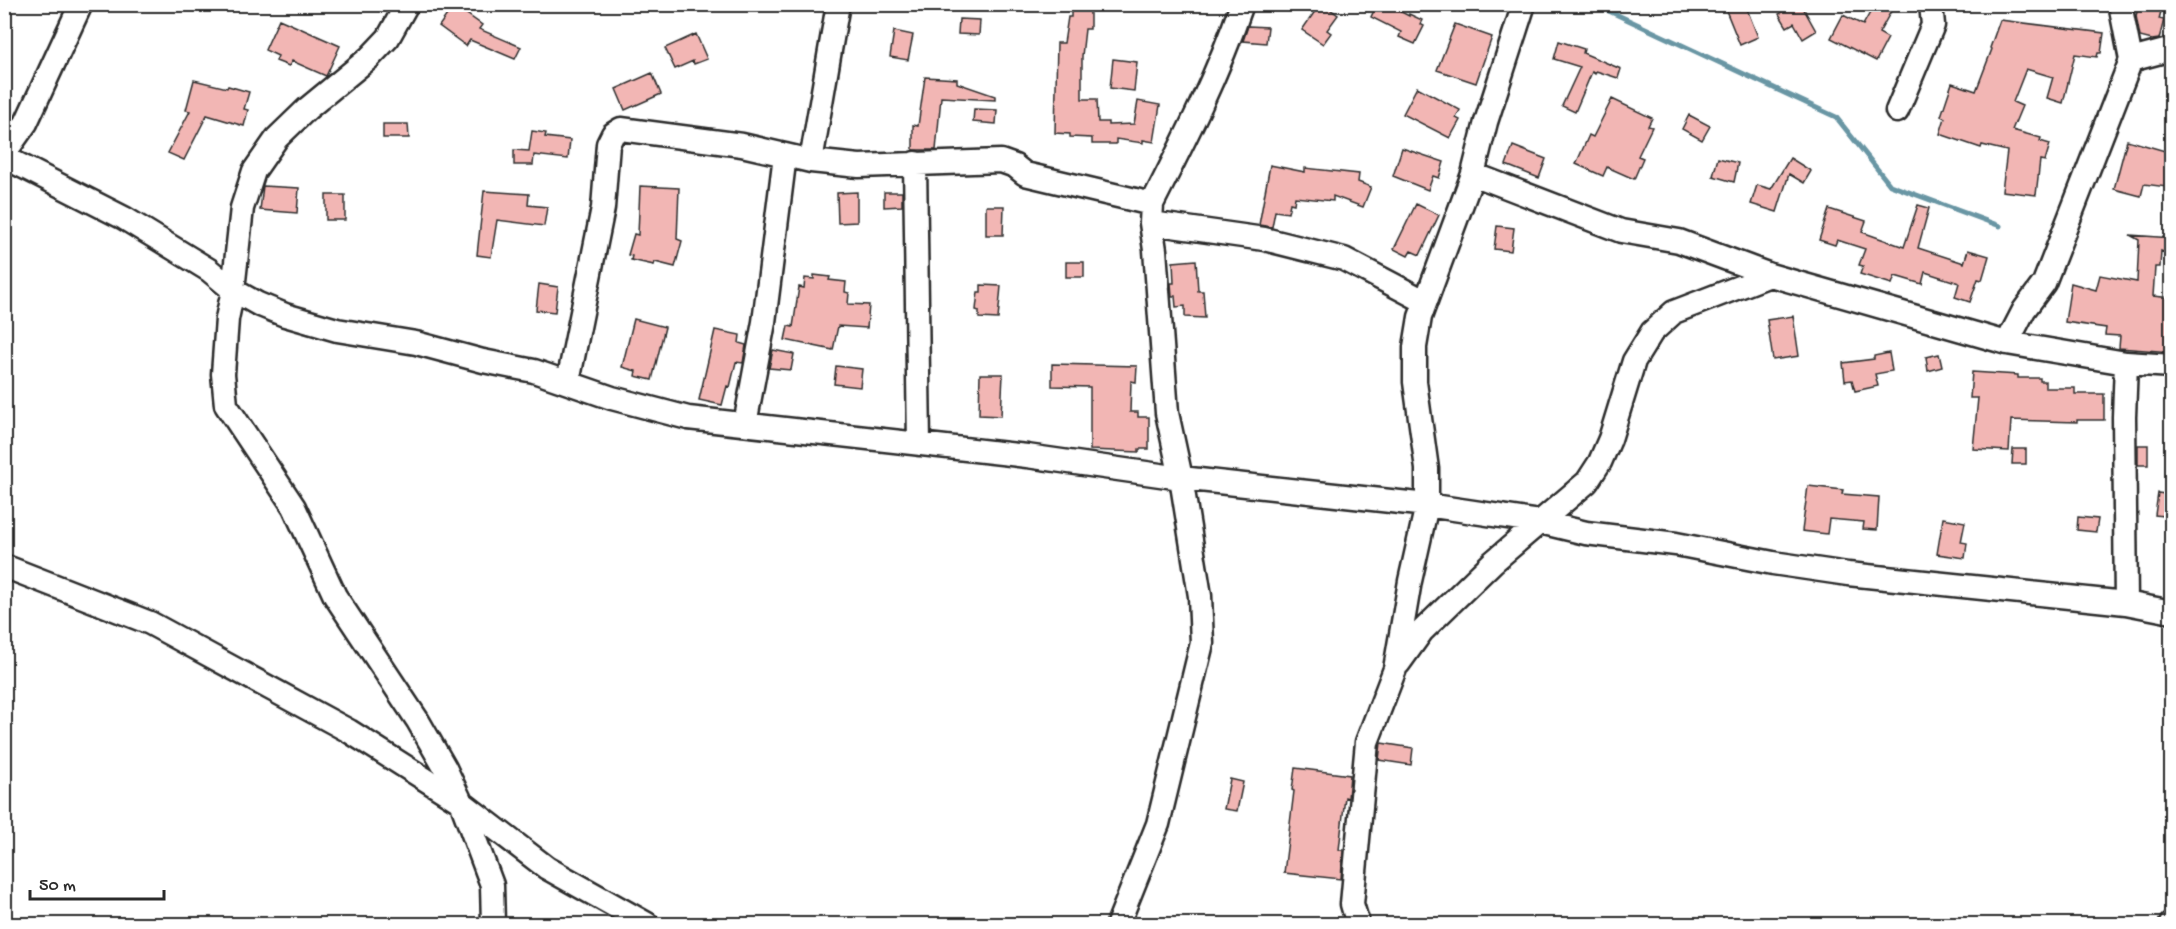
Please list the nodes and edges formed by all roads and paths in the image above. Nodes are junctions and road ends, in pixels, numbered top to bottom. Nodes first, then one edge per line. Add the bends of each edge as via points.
1 (407, 4) edge
2 (838, 4) edge
3 (1242, 4) edge
4 (1524, 4) edge
5 (1931, 4) edge
6 (2120, 4) edge
7 (77, 8) edge
8 (2172, 49) edge
9 (2130, 60) junction
10 (1897, 111) dead end
11 (4, 155) edge
12 (784, 155) junction
13 (811, 161) junction
14 (915, 163) junction
15 (1473, 174) junction
16 (1151, 214) junction
17 (1770, 275) junction
18 (233, 290) junction
19 (1424, 301) junction
20 (2007, 343) junction
21 (2126, 363) junction
22 (2172, 366) edge
23 (568, 382) junction
24 (745, 424) junction
25 (919, 444) junction
26 (1181, 478) junction
27 (1426, 505) junction
28 (1540, 522) junction
29 (4, 566) edge
30 (2126, 603) junction
31 (2172, 612) edge
32 (1395, 669) junction
33 (460, 802) junction
34 (493, 924) edge
35 (646, 924) edge
36 (1118, 924) edge
37 (1358, 924) edge

1 - 18 street via 388,38 277,138 254,171 242,208
2 - 13 street
3 - 16 street
4 - 15 street
5 - 10 street via 1933,24
6 - 9 street
7 - 11 street via 26,123
8 - 9 street
9 - 20 street via 2044,283
11 - 18 street via 124,218 209,270
12 - 13 street
12 - 23 street via 742,145 621,129 613,134 608,144 603,208
12 - 24 street via 764,322
13 - 14 street via 860,166
14 - 16 street via 1002,161 1025,174
14 - 25 street
15 - 17 street via 1621,231 1679,241
15 - 19 street
16 - 19 street via 1344,259
16 - 26 street via 1167,413
17 - 20 street
17 - 28 street via 1674,312 1652,332 1634,362 1611,439 1600,462 1587,482
18 - 23 street via 285,315 337,330 416,343
18 - 33 street via 223,374 226,405 294,507 335,596 438,754
19 - 27 street via 1415,347 1415,382 1427,469
20 - 21 street
21 - 22 street
21 - 30 street
23 - 24 street via 687,418
24 - 25 street
25 - 26 street
26 - 27 street
26 - 36 street via 1200,596 1202,644 1158,824
27 - 28 street
27 - 32 street
28 - 30 street via 1586,533 1676,544 1848,574
28 - 32 street via 1422,631
29 - 33 street via 160,628 350,731
30 - 31 street
32 - 37 street via 1367,742 1352,904
33 - 34 street via 492,885
33 - 35 street via 547,868

